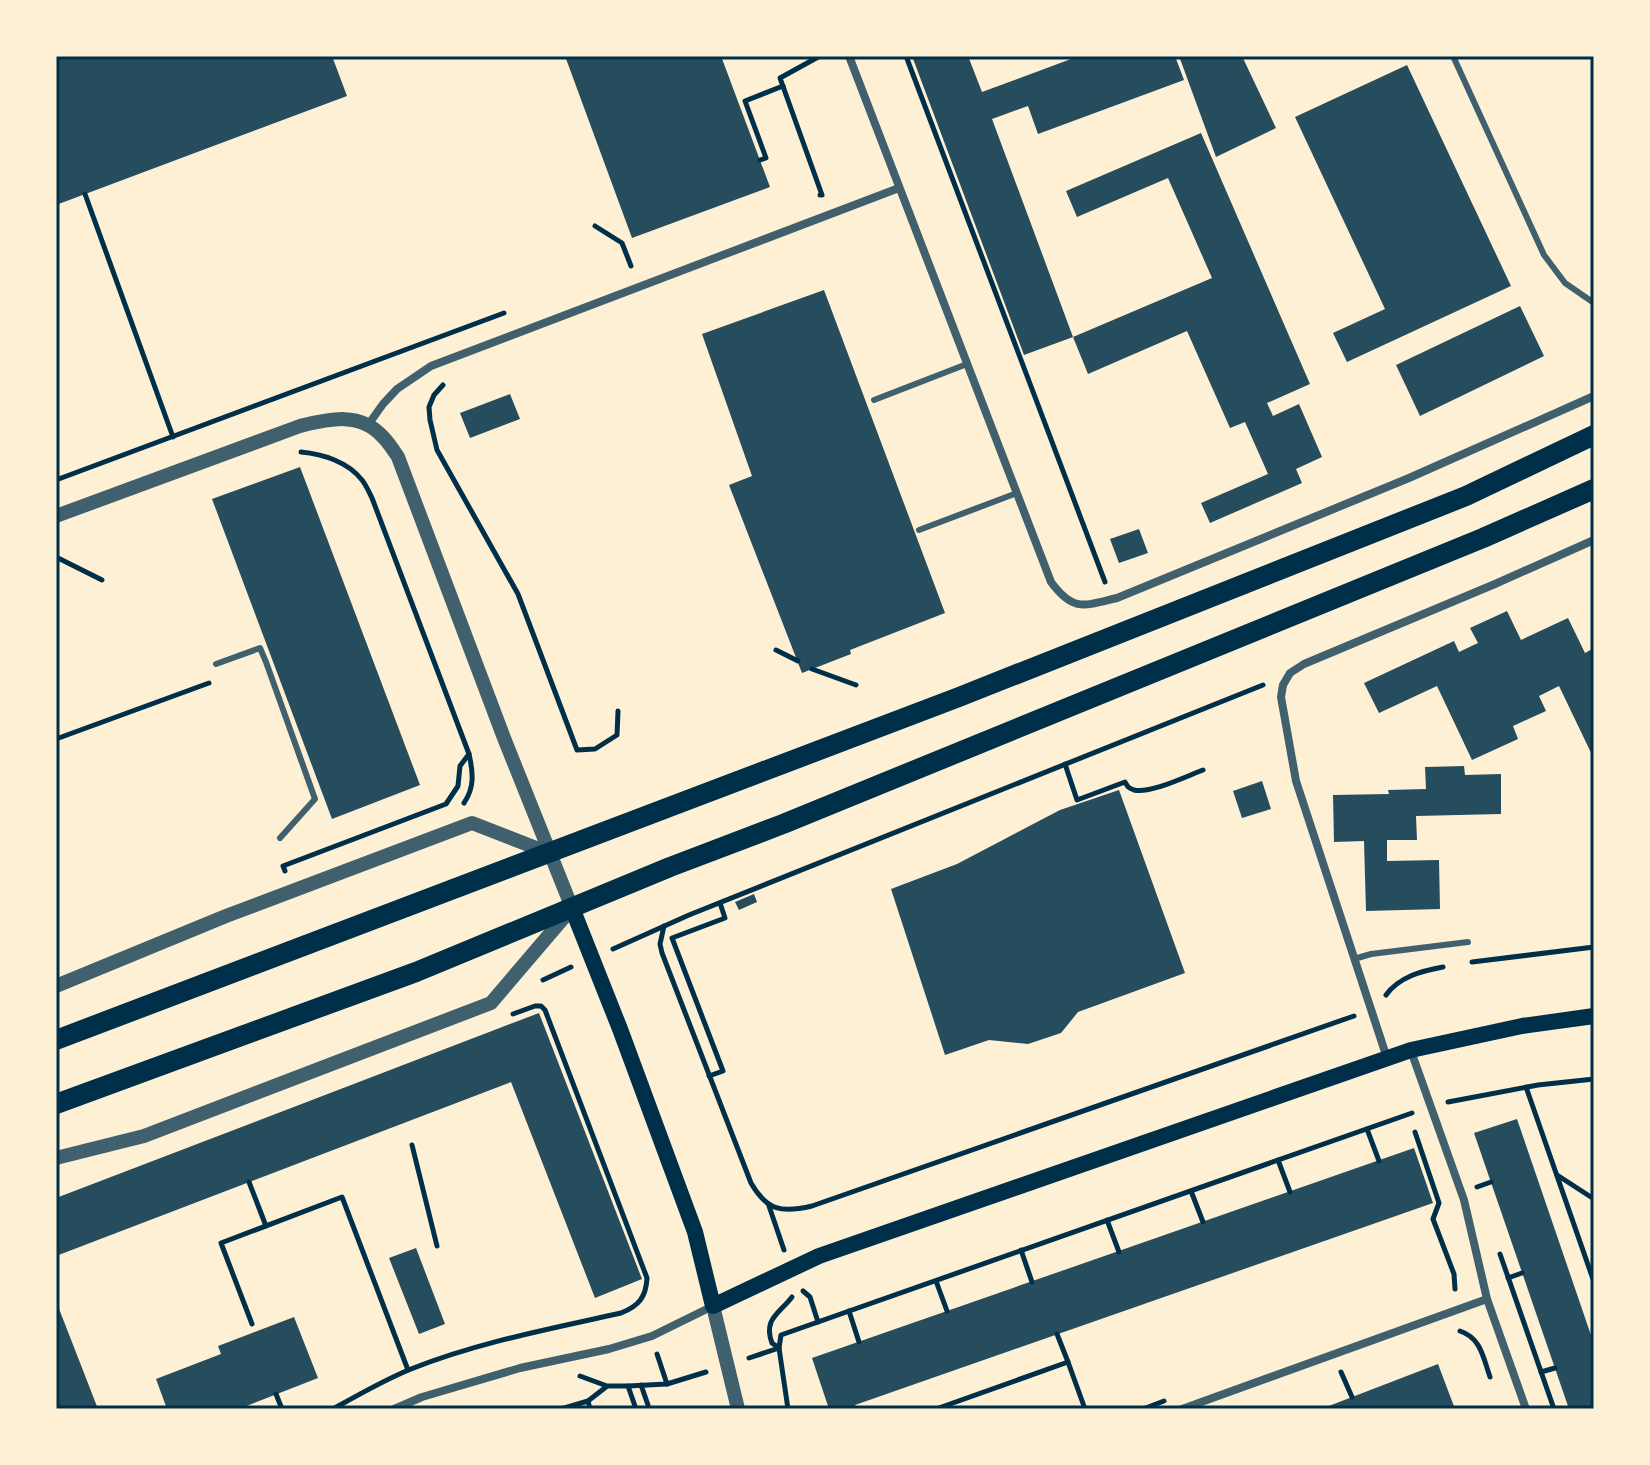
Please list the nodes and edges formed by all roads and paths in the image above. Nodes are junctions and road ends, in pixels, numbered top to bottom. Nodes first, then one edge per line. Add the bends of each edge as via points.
1 (820, 56) edge
2 (849, 56) edge
3 (906, 56) edge
4 (1453, 56) edge
5 (783, 86) junction
6 (760, 160) dead end
7 (899, 188) junction
8 (85, 194) dead end
9 (808, 200) dead end
10 (595, 226) dead end
11 (631, 266) dead end
12 (1594, 303) edge
13 (518, 308) dead end
14 (967, 364) junction
15 (449, 381) dead end
16 (1594, 396) edge
17 (874, 400) dead end
18 (368, 425) junction
19 (1594, 435) edge
20 (173, 437) junction
21 (294, 452) dead end
22 (56, 480) edge
23 (1594, 489) edge
24 (1017, 493) junction
25 (56, 516) edge
26 (919, 530) dead end
27 (1594, 540) edge
28 (56, 557) edge
29 (1117, 577) dead end
30 (102, 580) dead end
31 (776, 650) dead end
32 (798, 661) dead end
33 (216, 664) dead end
34 (812, 669) dead end
35 (221, 678) dead end
36 (856, 685) dead end
37 (1283, 685) junction
38 (618, 711) dead end
39 (56, 739) edge
40 (469, 754) junction
41 (1065, 764) junction
42 (1203, 770) dead end
43 (469, 796) dead end
44 (446, 804) dead end
45 (280, 838) dead end
46 (549, 853) junction
47 (720, 903) junction
48 (572, 908) junction
49 (664, 925) junction
50 (1468, 942) dead end
51 (1594, 947) edge
52 (592, 958) junction
53 (1354, 959) junction
54 (1467, 963) dead end
55 (1453, 966) dead end
56 (56, 986) edge
57 (1369, 1006) junction
58 (1594, 1016) edge
59 (505, 1017) dead end
60 (56, 1040) edge
61 (1411, 1050) junction
62 (1387, 1058) junction
63 (709, 1076) junction
64 (1594, 1079) edge
65 (1526, 1087) junction
66 (56, 1104) edge
67 (1430, 1107) junction
68 (1367, 1129) junction
69 (1414, 1129) dead end
70 (412, 1145) dead end
71 (56, 1158) edge
72 (1278, 1160) junction
73 (1379, 1161) dead end
74 (1556, 1175) junction
75 (249, 1182) dead end
76 (1491, 1182) dead end
77 (1477, 1187) dead end
78 (1191, 1191) junction
79 (1290, 1192) dead end
80 (1594, 1199) edge
81 (1107, 1220) junction
82 (1203, 1222) dead end
83 (266, 1226) junction
84 (437, 1246) dead end
85 (1021, 1250) junction
86 (1119, 1252) dead end
87 (1522, 1273) dead end
88 (1508, 1278) dead end
89 (936, 1281) junction
90 (1032, 1282) dead end
91 (1594, 1282) edge
92 (1450, 1297) dead end
93 (1487, 1299) junction
94 (713, 1306) junction
95 (849, 1311) junction
96 (947, 1311) dead end
97 (818, 1322) junction
98 (252, 1324) dead end
99 (1448, 1331) dead end
100 (1057, 1334) dead end
101 (859, 1342) dead end
102 (779, 1348) junction
103 (1068, 1362) junction
104 (727, 1365) junction
105 (1354, 1366) dead end
106 (1555, 1368) dead end
107 (408, 1370) junction
108 (1541, 1372) dead end
109 (1492, 1383) dead end
110 (641, 1385) junction
111 (628, 1386) junction
112 (276, 1394) dead end
113 (1352, 1397) dead end
114 (1173, 1398) dead end
115 (588, 1401) junction
116 (648, 1405) dead end
117 (282, 1409) edge
118 (333, 1409) edge
119 (394, 1409) edge
120 (561, 1409) edge
121 (590, 1409) edge
122 (636, 1409) edge
123 (738, 1409) edge
124 (788, 1409) edge
125 (936, 1409) edge
126 (1085, 1409) edge
127 (1143, 1409) edge
128 (1182, 1409) edge
129 (1526, 1409) edge

1 - 5 path via 780,78
2 - 7 street
3 - 29 path via 1104,582
4 - 12 lane via 1544,255 1565,283
5 - 6 path via 745,101 766,158
5 - 9 path via 822,195
7 - 14 street
7 - 18 street via 431,366 397,389
8 - 20 path
10 - 11 path via 622,243
13 - 20 path
14 - 17 lane
14 - 24 street
15 - 38 path via 429,407 437,450 518,594 577,750 595,749 617,735
16 - 24 street via 1409,478 1089,605 1062,597 1051,582
18 - 25 street via 331,418 300,426
18 - 46 street via 383,435 398,457
19 - 46 main road via 1451,502
20 - 22 path
21 - 40 path via 322,455 362,480
23 - 48 main road
24 - 26 lane
27 - 37 street via 1304,664
28 - 30 path
31 - 32 path
33 - 45 lane via 260,648 266,662 315,799
34 - 36 path
35 - 39 path
37 - 41 path via 1263,685
37 - 53 street via 1296,781
40 - 43 path
40 - 44 path
41 - 42 path via 1077,800 1125,782 1144,791
41 - 47 path
46 - 48 street
46 - 56 street via 472,823
46 - 60 main road
47 - 49 path
47 - 63 path via 725,918 672,938 723,1071
48 - 52 main road
48 - 66 main road via 402,978
48 - 71 street via 491,1003 144,1136
49 - 52 path
49 - 63 path via 662,953
50 - 53 lane
51 - 54 path
52 - 94 main road via 695,1232
53 - 57 street
55 - 57 path via 1411,975
57 - 62 street
57 - 63 path via 1353,1017 796,1210 769,1205 757,1194
58 - 61 main road
59 - 107 path via 535,1006 545,1010 647,1278 646,1289 633,1308 621,1313 522,1334
61 - 62 main road
61 - 67 street
62 - 94 main road via 819,1256
64 - 65 path
65 - 67 path
65 - 74 path
67 - 68 path
67 - 93 street via 1464,1200
68 - 72 path
68 - 73 path
69 - 92 path via 1439,1203 1433,1219 1454,1274
70 - 84 path
72 - 78 path
72 - 79 path
74 - 80 path
74 - 91 path
75 - 83 path
76 - 77 path
78 - 81 path
78 - 82 path
81 - 85 path
81 - 86 path
83 - 98 path via 221,1243
83 - 107 path via 342,1197
85 - 89 path
85 - 90 path
87 - 88 path
89 - 95 path
89 - 96 path
93 - 128 street
93 - 129 street
94 - 104 street
94 - 119 street via 652,1336 520,1368
95 - 97 path
95 - 101 path
97 - 102 path via 781,1335
97 - 102 path via 810,1297 796,1284 792,1298 769,1326 772,1343
99 - 109 path via 1471,1335
100 - 103 path
102 - 104 path
102 - 124 path
103 - 125 path
103 - 126 path
104 - 110 path via 667,1384
104 - 123 street
105 - 113 path via 1341,1371
106 - 108 path
107 - 118 path
110 - 111 path
110 - 116 path
111 - 115 path via 607,1386
111 - 122 path
112 - 117 path
114 - 127 path
115 - 120 path
115 - 121 path

